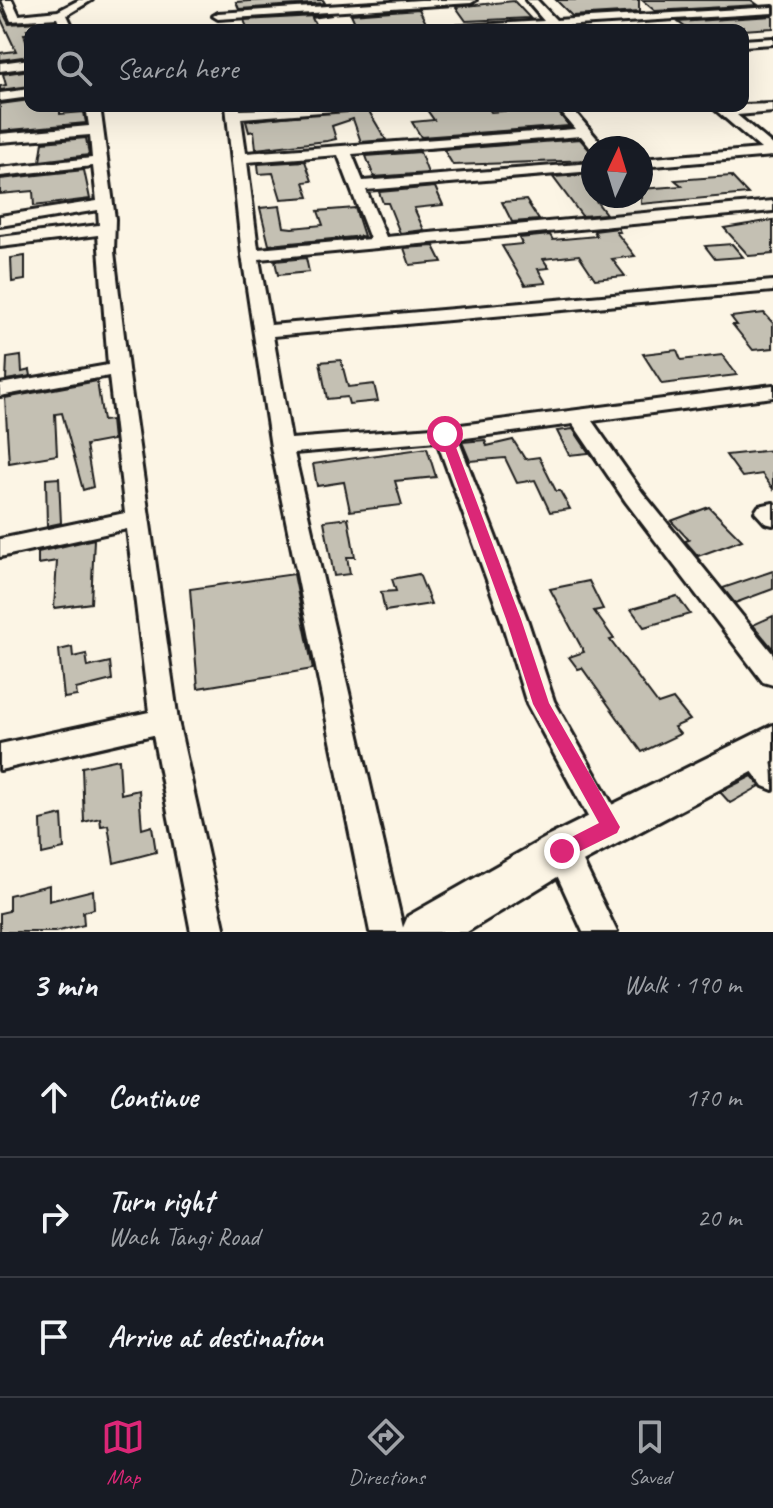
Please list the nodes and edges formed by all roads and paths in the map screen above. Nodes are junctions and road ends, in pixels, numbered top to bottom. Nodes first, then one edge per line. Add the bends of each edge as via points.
1 (7, 0) edge
2 (87, 0) edge
3 (471, 0) edge
4 (531, 0) edge
5 (215, 2) dead end
6 (773, 10) edge
7 (61, 14) junction
8 (218, 16) junction
9 (65, 24) edge
10 (219, 24) edge
11 (554, 24) edge
12 (583, 24) edge
13 (773, 41) edge
14 (749, 43) edge
15 (24, 64) edge
16 (0, 67) edge
17 (24, 94) edge
18 (0, 97) edge
19 (749, 108) edge
20 (773, 108) edge
21 (234, 112) edge
22 (568, 112) edge
23 (725, 112) edge
24 (94, 118) edge
25 (585, 132) junction
26 (588, 136) edge
27 (0, 138) edge
28 (343, 150) junction
29 (241, 158) junction
30 (100, 161) junction
31 (653, 162) edge
32 (581, 168) edge
33 (0, 172) edge
34 (357, 186) junction
35 (105, 204) junction
36 (773, 206) edge
37 (0, 221) edge
38 (107, 229) junction
39 (0, 242) edge
40 (380, 243) junction
41 (250, 255) junction
42 (773, 286) edge
43 (264, 331) junction
44 (118, 369) junction
45 (0, 390) edge
46 (773, 391) edge
47 (578, 416) junction
48 (445, 434) junction
49 (282, 447) junction
50 (773, 511) edge
51 (773, 517) edge
52 (137, 519) junction
53 (0, 548) edge
54 (773, 674) edge
55 (164, 721) junction
56 (0, 757) edge
57 (766, 757) edge
58 (610, 827) junction
59 (562, 851) junction
60 (208, 932) edge
61 (387, 932) edge
62 (424, 932) edge
63 (600, 932) edge

1 - 7 street via 15,19
2 - 7 street
3 - 8 street
4 - 11 street
5 - 8 street
6 - 12 street
7 - 9 street
8 - 10 street
13 - 14 street
15 - 16 street
17 - 18 street
19 - 20 street
21 - 29 street
22 - 25 street
23 - 31 street via 773,152
24 - 27 street
24 - 30 street
25 - 26 street
25 - 28 street
28 - 29 street
28 - 34 street
29 - 41 street
30 - 33 street
30 - 35 street
32 - 34 street
34 - 40 street
35 - 37 street
35 - 38 street
36 - 40 street
38 - 39 street
38 - 44 street
40 - 41 street
41 - 43 street
42 - 43 street
43 - 49 street
44 - 45 street
44 - 52 street
46 - 47 street
47 - 48 street
47 - 54 street via 634,497
48 - 49 street
48 - 58 street via 541,704
49 - 61 street
50 - 51 street via 767,512
52 - 53 street
52 - 55 street
55 - 56 street
55 - 60 street
57 - 58 main road
58 - 59 main road
59 - 62 main road
59 - 63 street

